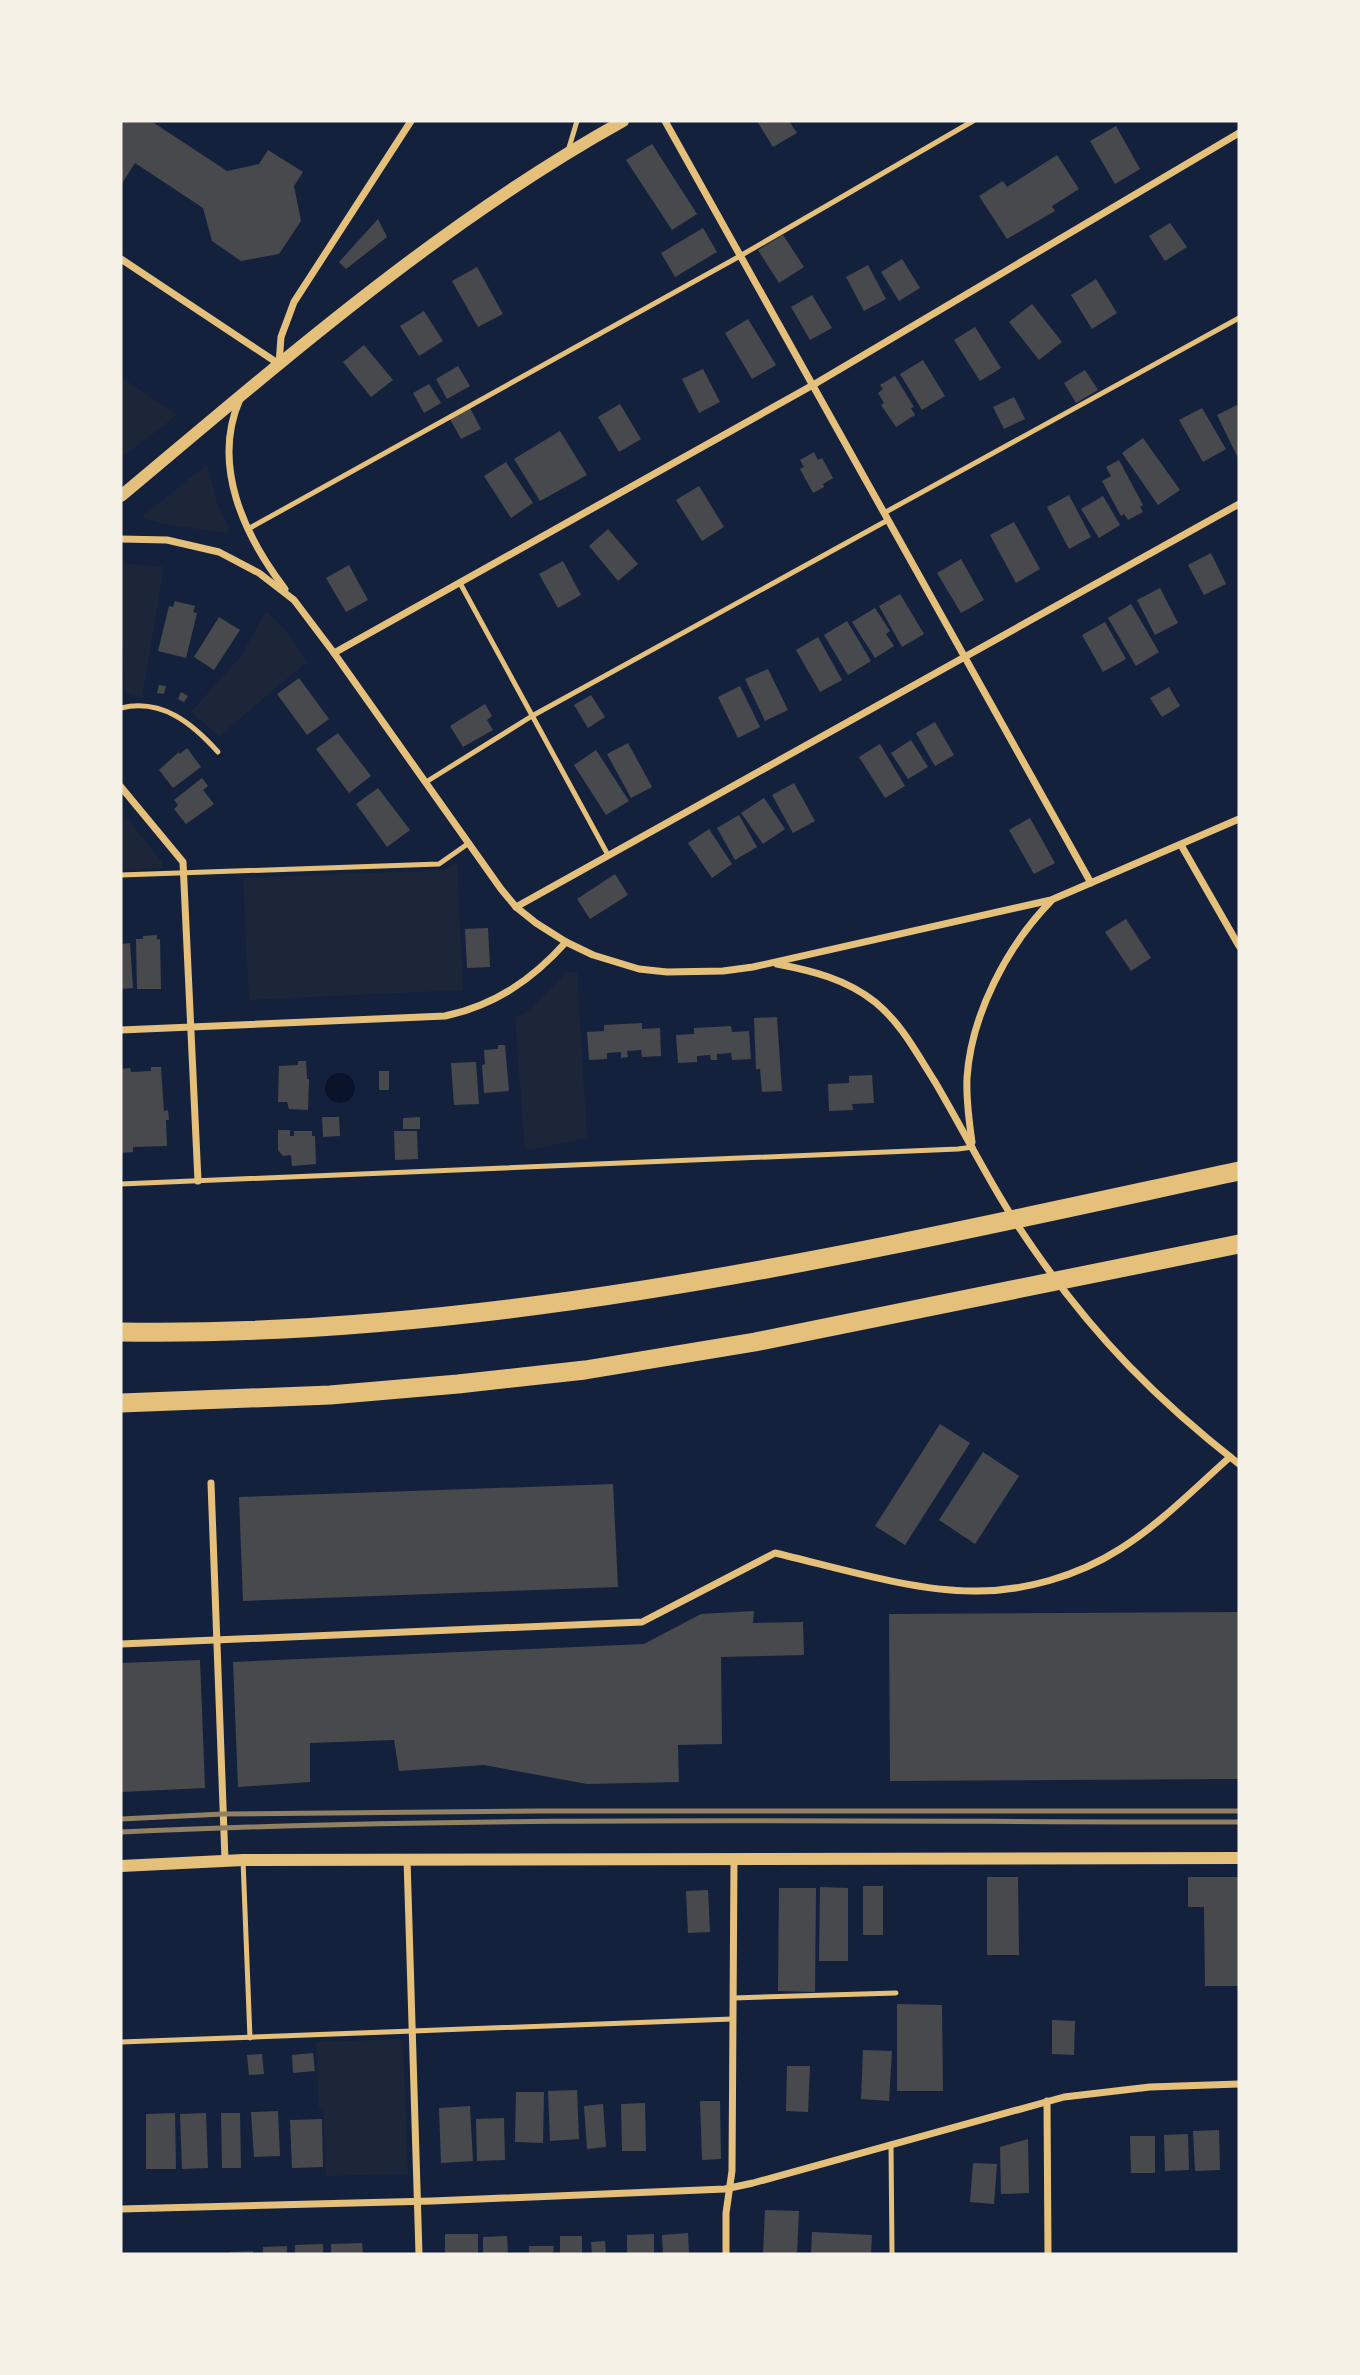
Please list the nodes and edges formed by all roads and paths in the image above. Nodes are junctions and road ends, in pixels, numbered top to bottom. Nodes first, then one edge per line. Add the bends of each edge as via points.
1 (411, 121) edge
2 (577, 121) edge
3 (623, 121) edge
4 (665, 121) edge
5 (973, 121) edge
6 (1239, 133) edge
7 (568, 152) junction
8 (740, 256) junction
9 (121, 259) edge
10 (1239, 318) edge
11 (279, 364) junction
12 (813, 385) junction
13 (243, 394) junction
14 (121, 496) edge
15 (1239, 504) edge
16 (886, 517) junction
17 (248, 529) junction
18 (121, 539) edge
19 (460, 583) junction
20 (293, 600) junction
21 (334, 653) junction
22 (964, 657) junction
23 (121, 708) edge
24 (532, 716) junction
25 (218, 752) dead end
26 (426, 782) junction
27 (121, 787) edge
28 (1239, 819) edge
29 (469, 843) junction
30 (1181, 845) junction
31 (608, 855) junction
32 (183, 872) junction
33 (121, 874) edge
34 (1091, 883) junction
35 (1051, 900) junction
36 (516, 907) junction
37 (566, 942) junction
38 (1239, 946) edge
39 (772, 963) junction
40 (190, 1027) junction
41 (121, 1030) edge
42 (973, 1147) junction
43 (1239, 1171) edge
44 (198, 1181) junction
45 (121, 1184) edge
46 (1239, 1244) edge
47 (121, 1332) edge
48 (121, 1403) edge
49 (1230, 1457) junction
50 (1239, 1464) edge
51 (211, 1483) dead end
52 (216, 1640) junction
53 (121, 1644) edge
54 (1239, 1858) edge
55 (407, 1859) junction
56 (734, 1859) junction
57 (225, 1860) junction
58 (243, 1860) junction
59 (121, 1866) edge
60 (896, 1993) dead end
61 (733, 1998) junction
62 (732, 2020) junction
63 (412, 2032) junction
64 (250, 2038) junction
65 (121, 2042) edge
66 (1239, 2084) edge
67 (1047, 2101) junction
68 (891, 2144) junction
69 (731, 2188) junction
70 (417, 2202) junction
71 (121, 2209) edge
72 (419, 2254) edge
73 (726, 2254) edge
74 (892, 2254) edge
75 (1048, 2254) edge

1 - 11 street via 294,302 281,337
2 - 7 lane
3 - 7 street
4 - 8 street
5 - 8 lane
6 - 12 street
7 - 11 street via 456,227
8 - 12 street
8 - 17 lane
9 - 11 street
10 - 16 lane
11 - 13 street
12 - 16 street
12 - 19 street
13 - 14 street
13 - 17 street via 230,430 228,457
15 - 22 street
16 - 22 street
16 - 24 lane
17 - 20 street
18 - 20 street via 167,540 219,552 258,573
19 - 21 street
19 - 24 lane
20 - 21 street
21 - 26 street
22 - 31 street
22 - 34 street
23 - 25 lane via 152,707 184,720
24 - 26 lane
24 - 31 lane
26 - 29 street
27 - 32 street via 183,862
28 - 30 street
29 - 32 lane via 439,864
29 - 36 street
30 - 34 street
30 - 38 street
31 - 36 street
32 - 33 lane
32 - 40 street
34 - 35 street
35 - 39 street
35 - 42 street via 1010,956 977,1025 967,1078
36 - 37 street
37 - 39 street via 593,955 667,972 723,971
37 - 40 street via 523,983 463,1012
39 - 42 street via 835,979 875,1003 912,1045
40 - 41 street
40 - 44 street
42 - 44 lane
42 - 49 street via 1033,1249 1083,1316 1131,1371
43 - 47 highway via 962,1231 615,1296 336,1327
44 - 45 lane
46 - 48 highway via 755,1342 585,1370 330,1395
49 - 50 street
49 - 52 street via 1119,1550 1028,1586 974,1591 929,1587 775,1553 642,1622
51 - 52 street
52 - 53 street
52 - 57 street
54 - 56 street
55 - 56 street
55 - 58 street
55 - 63 street
56 - 61 street
57 - 58 street
57 - 59 street
58 - 64 lane
60 - 61 lane
61 - 62 street
62 - 63 lane
62 - 69 street
63 - 64 lane
63 - 70 street
64 - 65 lane
66 - 67 street via 1150,2087
67 - 68 street
67 - 75 street
68 - 69 street
68 - 74 lane
69 - 70 street
69 - 73 street
70 - 71 street
70 - 72 street

